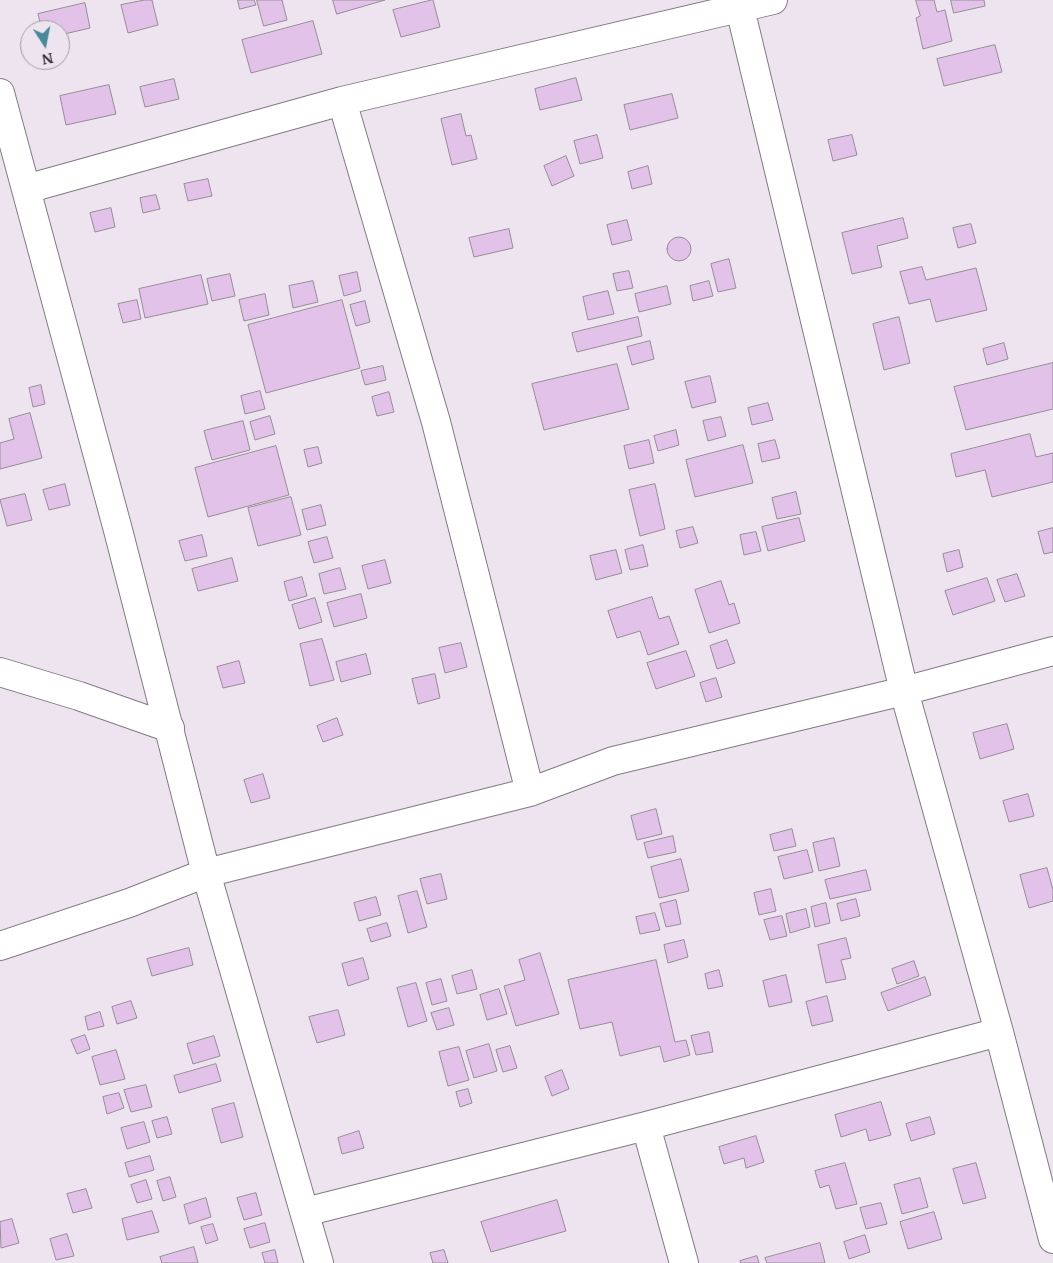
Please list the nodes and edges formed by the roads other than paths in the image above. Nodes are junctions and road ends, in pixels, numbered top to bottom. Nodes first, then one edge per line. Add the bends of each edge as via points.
1 (773, 0) edge
2 (739, 4) edge
3 (0, 93) edge
4 (342, 101) junction
5 (26, 189) junction
6 (1053, 651) edge
7 (0, 672) edge
8 (904, 691) junction
9 (170, 728) junction
10 (530, 792) junction
11 (206, 873) junction
12 (0, 946) edge
13 (999, 1032) junction
14 (646, 1126) junction
15 (305, 1212) junction
16 (1053, 1239) edge
17 (319, 1263) edge
18 (684, 1263) edge

1 - 2 street
2 - 4 street
2 - 8 street
3 - 5 street
4 - 5 street
4 - 10 street via 436,422
5 - 9 street
6 - 8 street
7 - 9 street
8 - 10 street via 613,761
8 - 13 street
9 - 11 street
10 - 11 street
11 - 12 street via 129,903
11 - 15 street
13 - 14 street
13 - 16 street
14 - 15 street
14 - 18 street
15 - 17 street

